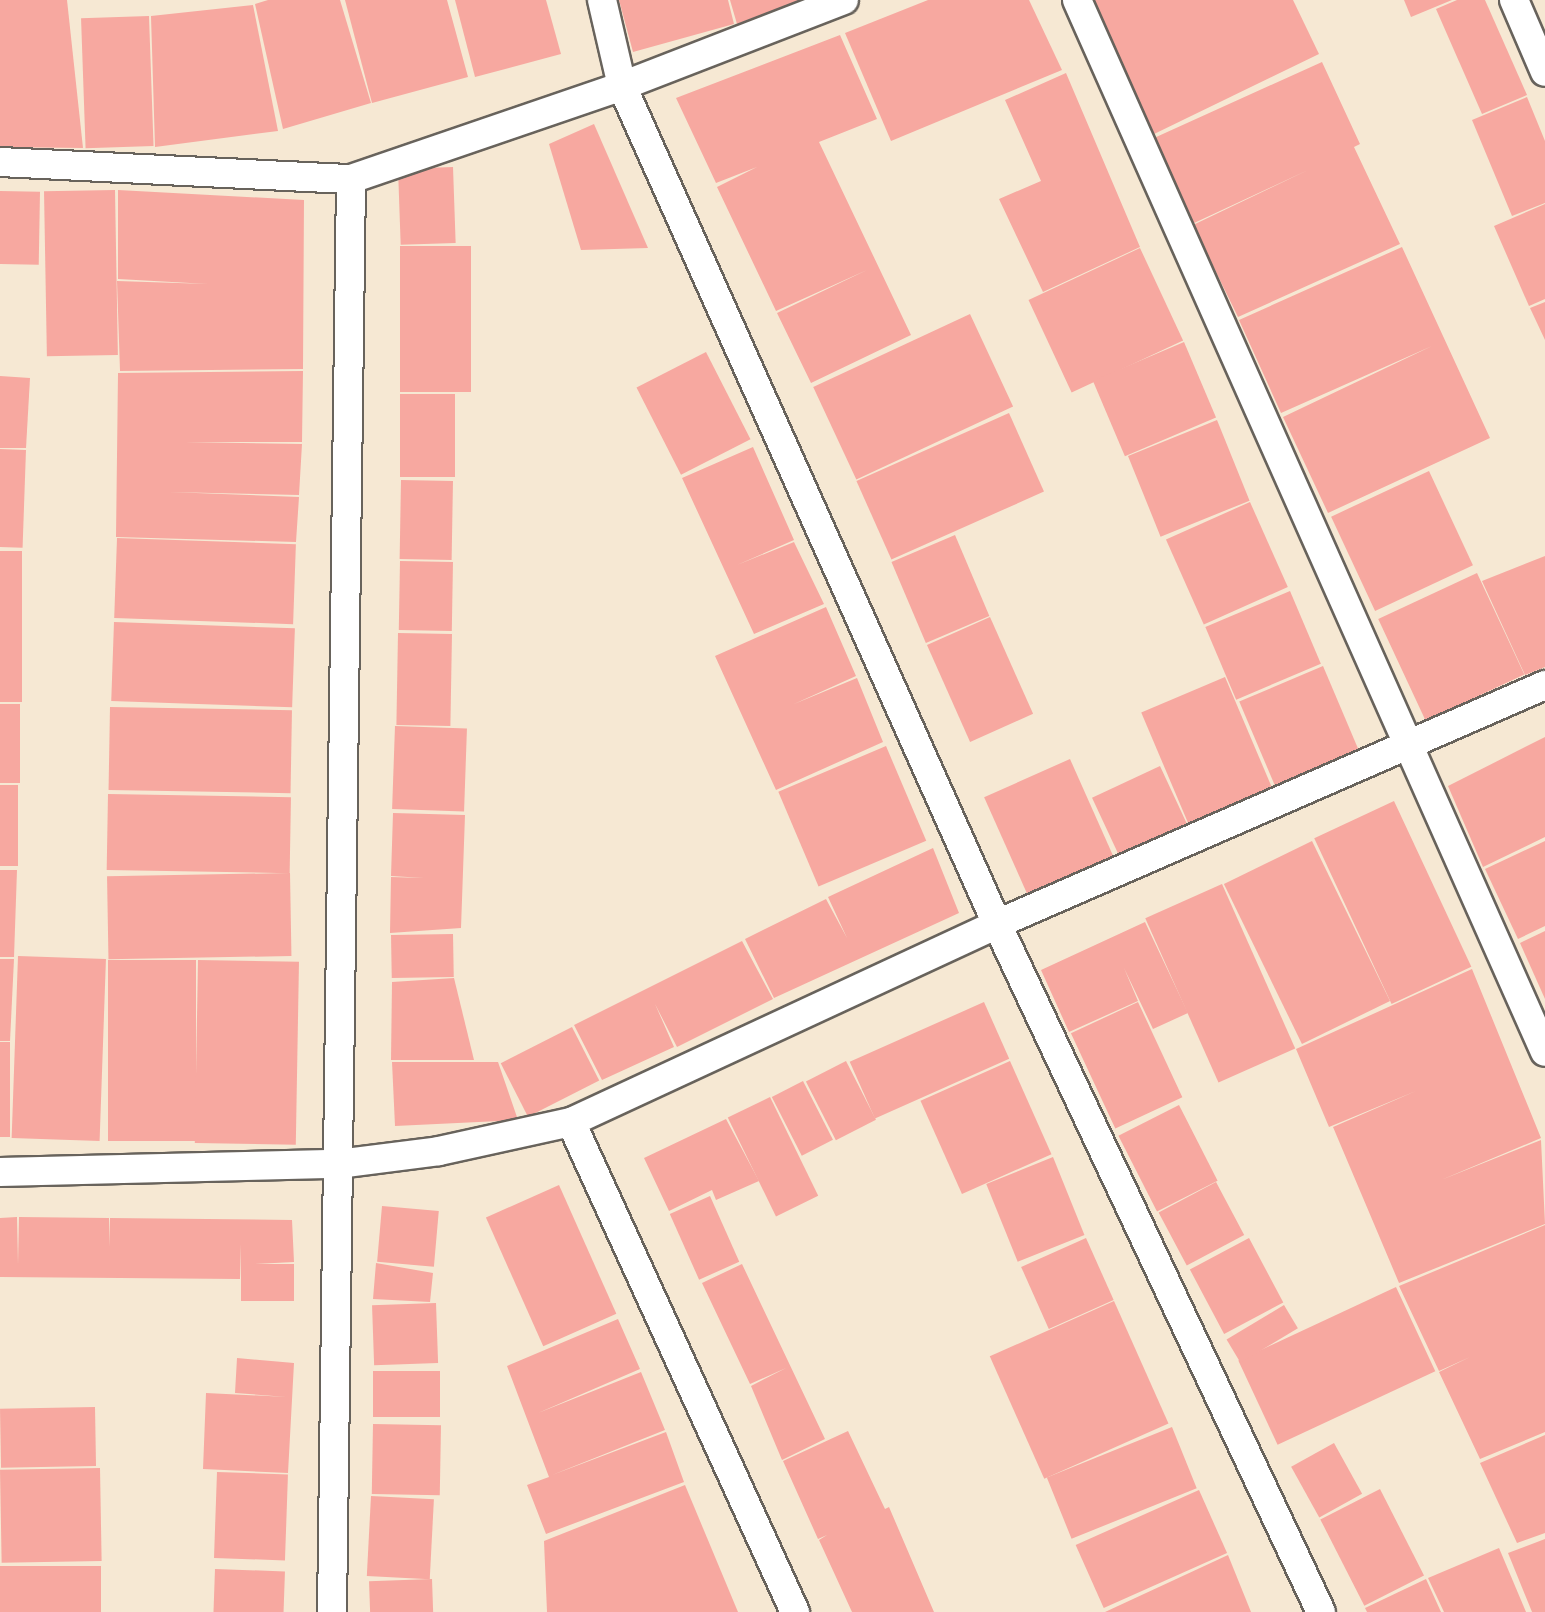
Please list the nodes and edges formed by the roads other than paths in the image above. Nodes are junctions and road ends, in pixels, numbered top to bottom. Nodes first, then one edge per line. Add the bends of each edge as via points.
1 (602, 0) edge
2 (844, 0) edge
3 (1077, 0) edge
4 (1514, 0) edge
5 (1545, 72) edge
6 (622, 86) junction
7 (0, 162) edge
8 (351, 179) junction
9 (1545, 685) edge
10 (1410, 744) junction
11 (997, 924) junction
12 (1545, 1052) edge
13 (571, 1122) junction
14 (338, 1164) junction
15 (0, 1172) edge
16 (332, 1612) edge
17 (795, 1612) edge
18 (1321, 1612) edge

1 - 6 street
2 - 6 street
3 - 10 street
4 - 5 street
6 - 8 street
6 - 11 street
7 - 8 street
8 - 14 street
9 - 10 street
10 - 11 street
10 - 12 street
11 - 13 street
11 - 18 street
13 - 14 street via 439,1151
13 - 17 street
14 - 15 street
14 - 16 street

